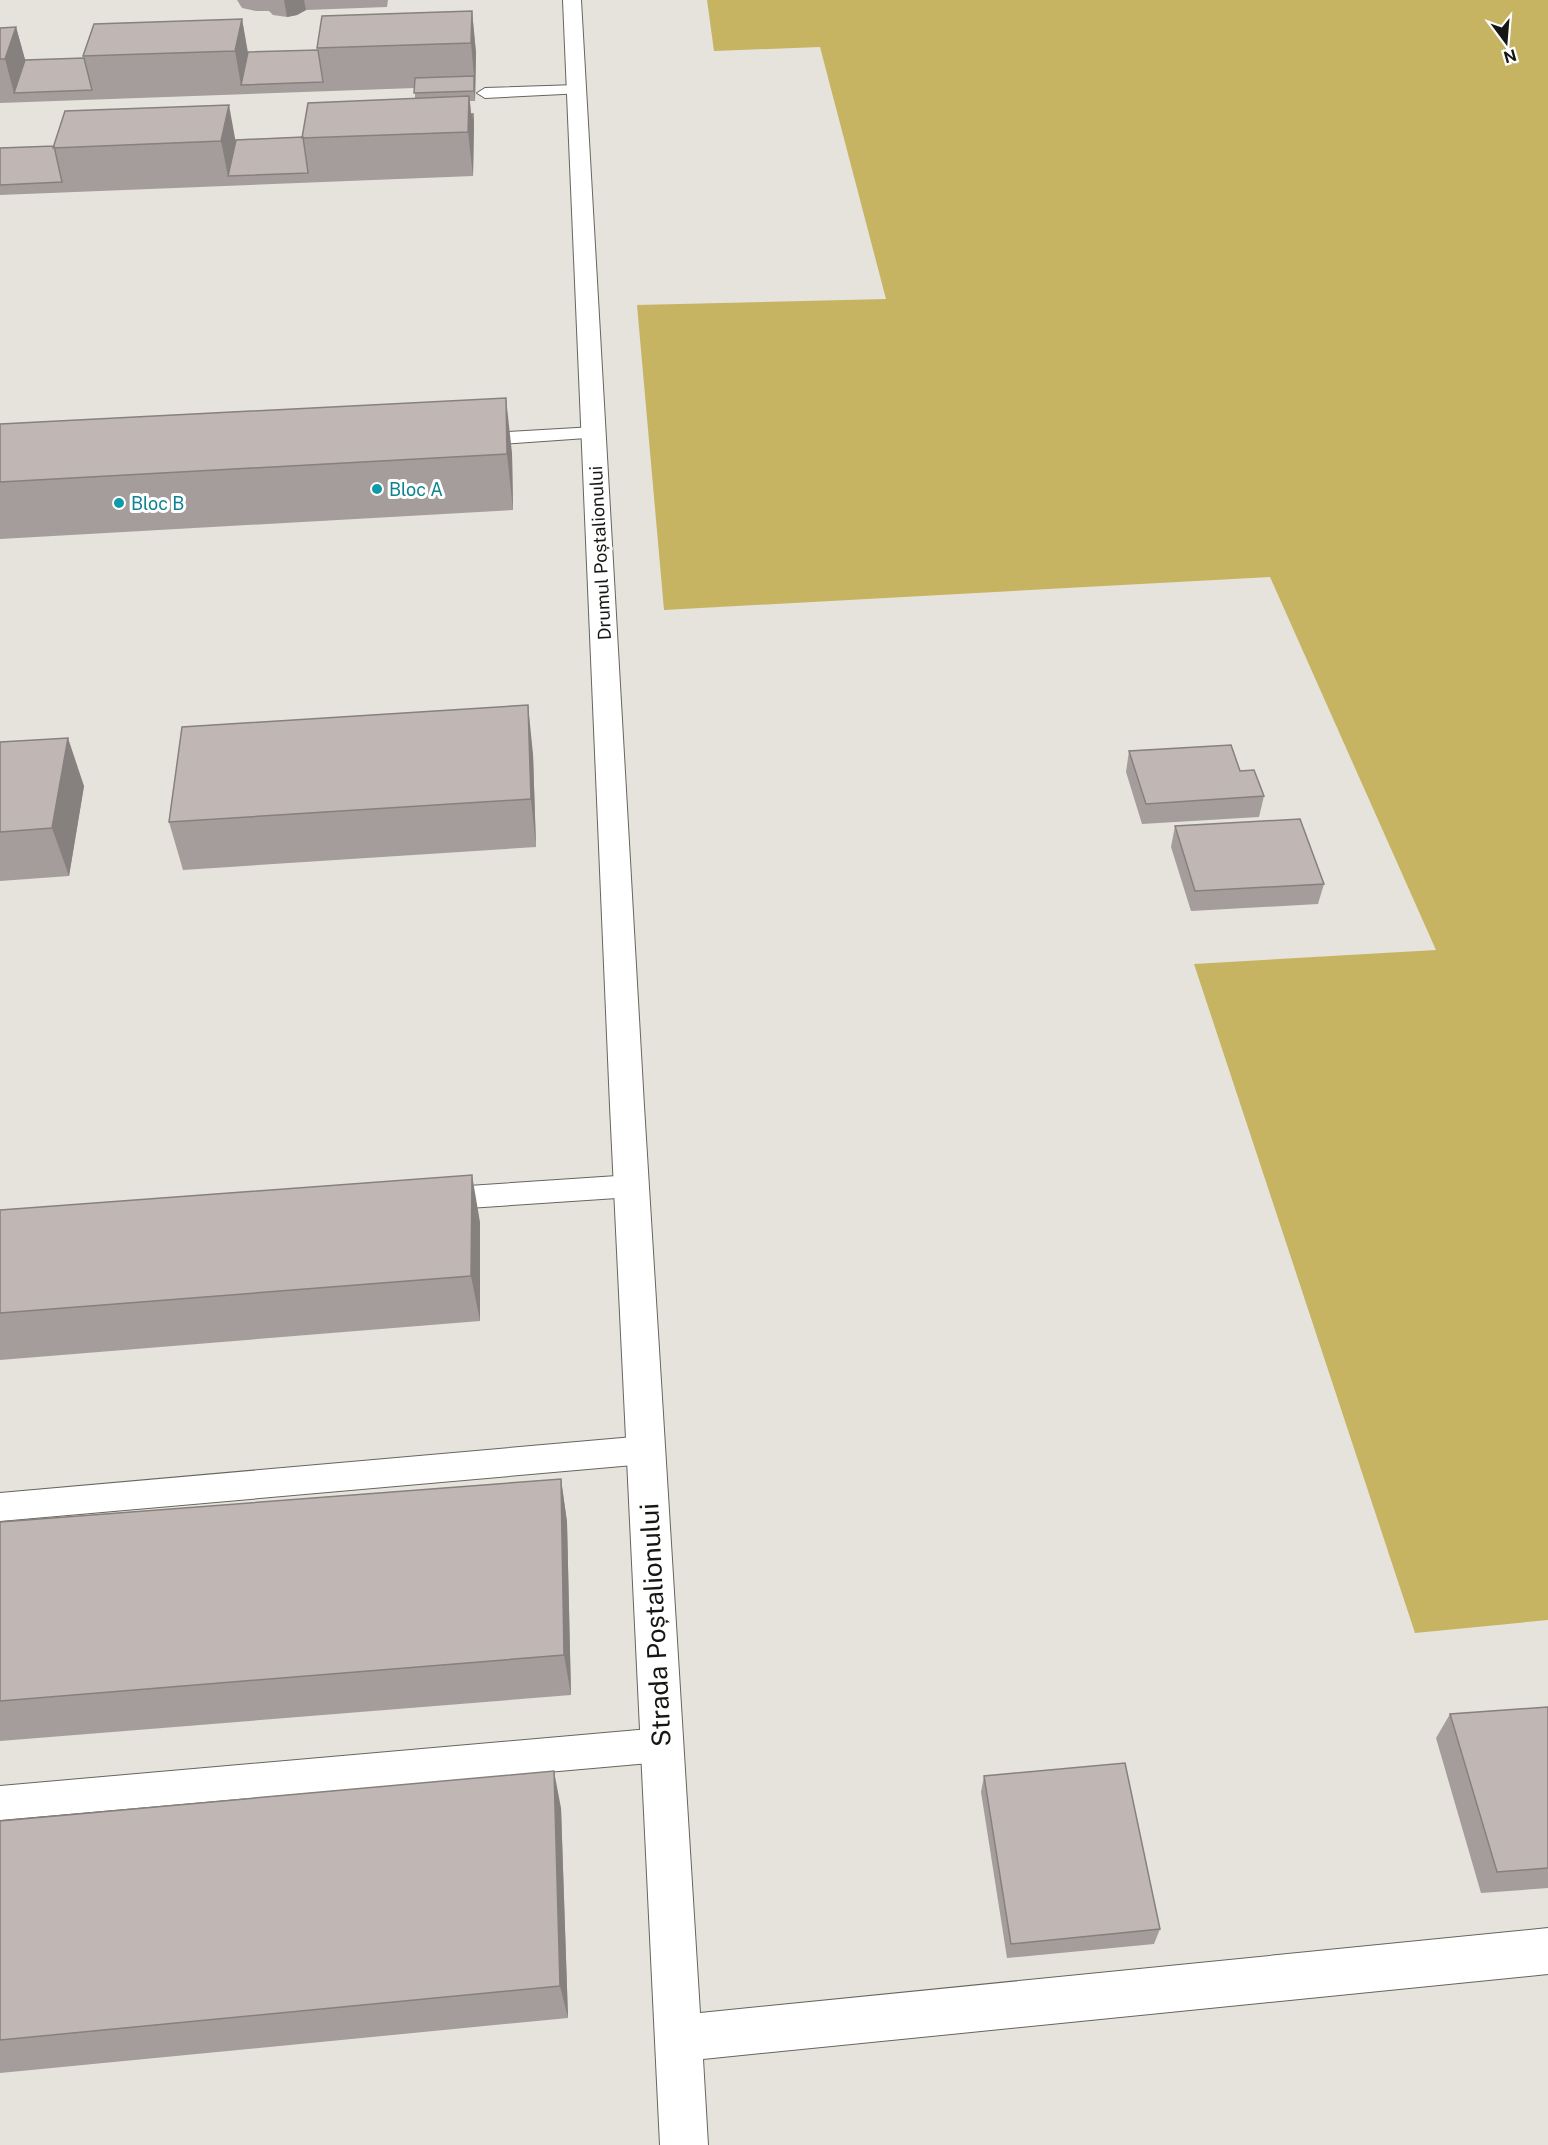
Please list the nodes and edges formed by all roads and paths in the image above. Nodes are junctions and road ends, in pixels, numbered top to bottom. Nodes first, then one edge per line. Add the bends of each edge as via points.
1 (572, 0) edge
2 (577, 90) junction
3 (485, 93) dead end
4 (594, 433) junction
5 (453, 441) edge
6 (627, 1106) joint
7 (632, 1185) junction
8 (417, 1201) edge
9 (645, 1450) junction
10 (0, 1507) edge
11 (661, 1745) junction
12 (0, 1803) edge
13 (1548, 1951) edge
14 (678, 2038) junction
15 (684, 2145) edge

1 - 2 street, Drumul Poștalionului
2 - 3 lane
2 - 4 street, Drumul Poștalionului
4 - 5 lane
4 - 6 street, Drumul Poștalionului
6 - 7 street, Strada Poștalionului
7 - 8 lane
7 - 9 street, Strada Poștalionului
9 - 10 lane
9 - 11 street, Strada Poștalionului
11 - 12 lane
11 - 14 street, Strada Poștalionului
13 - 14 street
14 - 15 street, Strada Poștalionului

